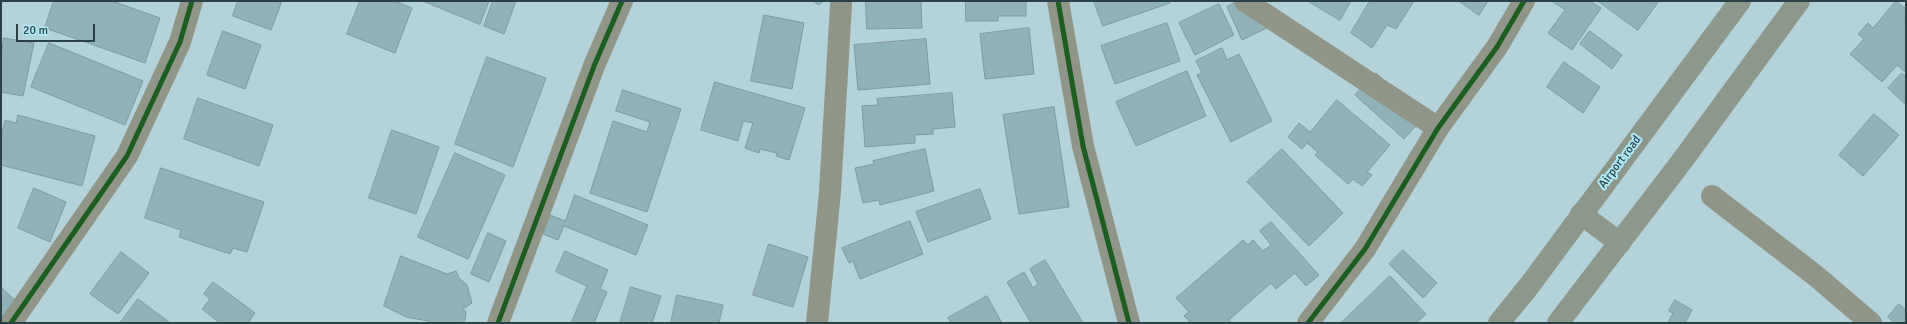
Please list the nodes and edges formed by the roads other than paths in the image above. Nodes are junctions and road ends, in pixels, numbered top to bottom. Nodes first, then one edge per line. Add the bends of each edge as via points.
1 (192, 1) edge
2 (622, 1) edge
3 (1058, 1) edge
4 (1245, 1) edge
5 (1524, 1) edge
6 (1740, 1) edge
7 (1799, 1) edge
8 (841, 5) dead end
9 (1438, 128) junction
10 (1712, 196) dead end
11 (1581, 214) junction
12 (1620, 243) junction
13 (11, 323) edge
14 (498, 323) edge
15 (817, 323) edge
16 (1129, 323) edge
17 (1308, 323) edge
18 (1499, 323) edge
19 (1558, 323) edge
20 (1871, 323) edge

1 - 13 street via 180,42 127,156
2 - 14 street via 591,74
3 - 16 street via 1083,146
4 - 9 street
5 - 9 street via 1497,47
6 - 11 main road, Airport road
7 - 12 main road
8 - 15 street via 830,192
9 - 17 street via 1365,249
10 - 20 street via 1816,276
11 - 12 main road
11 - 18 main road, Airport road
12 - 19 main road

